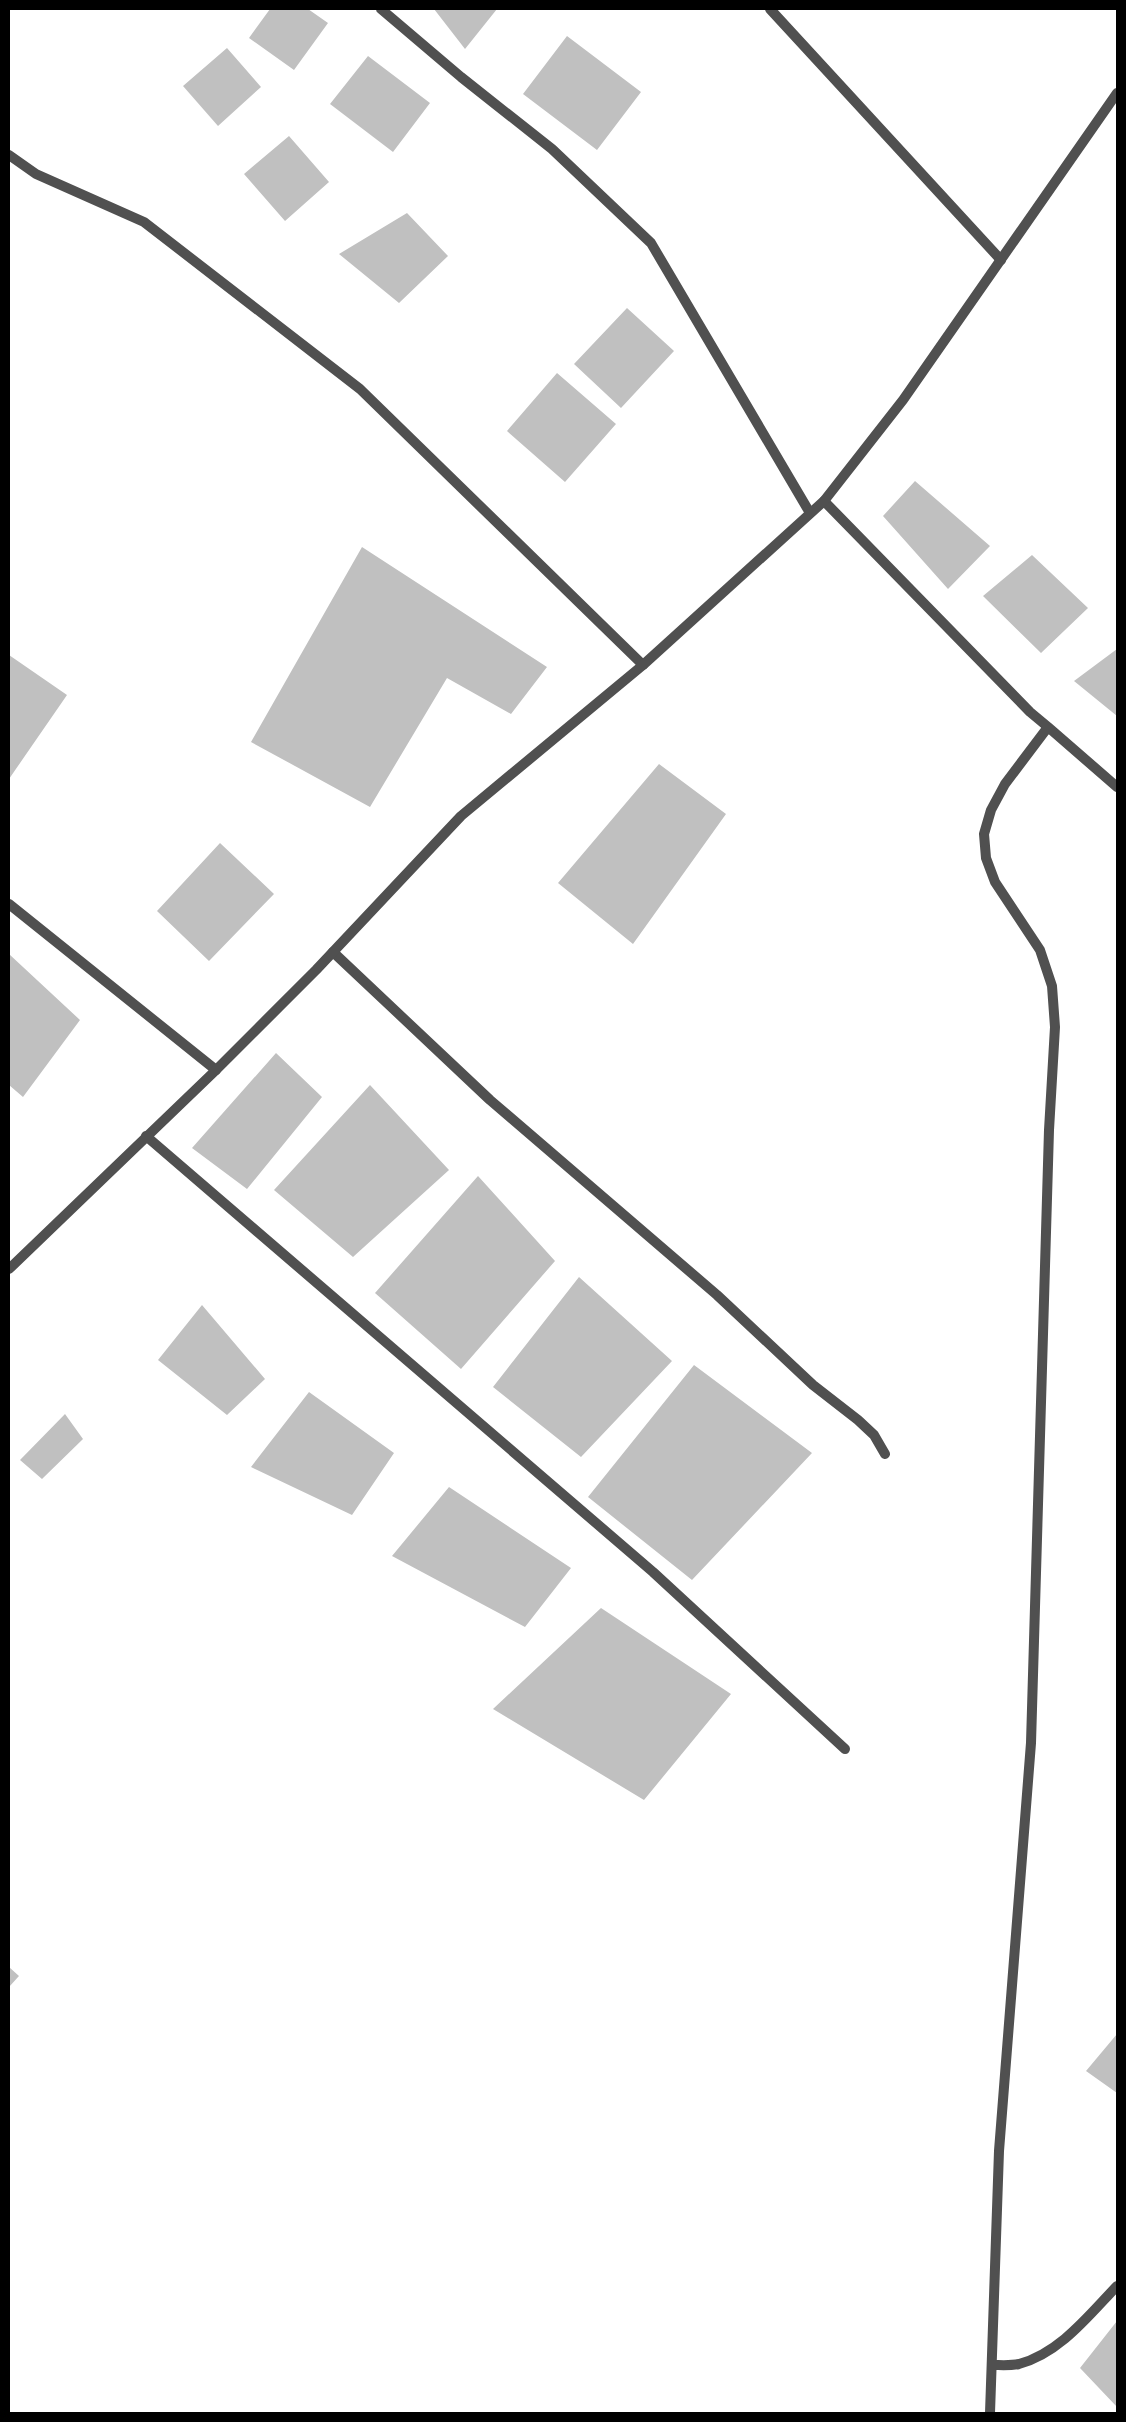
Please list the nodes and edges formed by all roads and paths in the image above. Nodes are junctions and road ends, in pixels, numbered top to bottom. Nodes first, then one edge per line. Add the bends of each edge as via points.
1 (381, 9) edge
2 (770, 9) edge
3 (1117, 93) edge
4 (9, 155) edge
5 (1001, 260) junction
6 (824, 501) junction
7 (810, 513) junction
8 (642, 665) junction
9 (1048, 727) junction
10 (1117, 788) edge
11 (9, 904) edge
12 (333, 952) junction
13 (216, 1070) junction
14 (146, 1136) junction
15 (9, 1269) edge
16 (885, 1454) dead end
17 (846, 1748) dead end
18 (1117, 2286) edge
19 (992, 2365) junction
20 (990, 2413) edge

1 - 7 street via 552,149 651,243
2 - 5 street
3 - 5 street
4 - 8 street via 36,174 144,222 360,389
5 - 6 street via 903,400
6 - 7 street
6 - 9 street
7 - 8 street
8 - 12 street via 461,816
9 - 10 street
9 - 19 street via 1004,784 990,810 984,834 986,858 995,882 1040,950 1052,986 1055,1026 1049,1130 1031,1743 999,2151
11 - 13 street
12 - 13 street
12 - 16 street via 490,1100 858,1420 874,1435
13 - 14 street
14 - 15 street
14 - 17 street via 653,1572
18 - 19 street via 1072,2334 1037,2357 1017,2365
19 - 20 street

